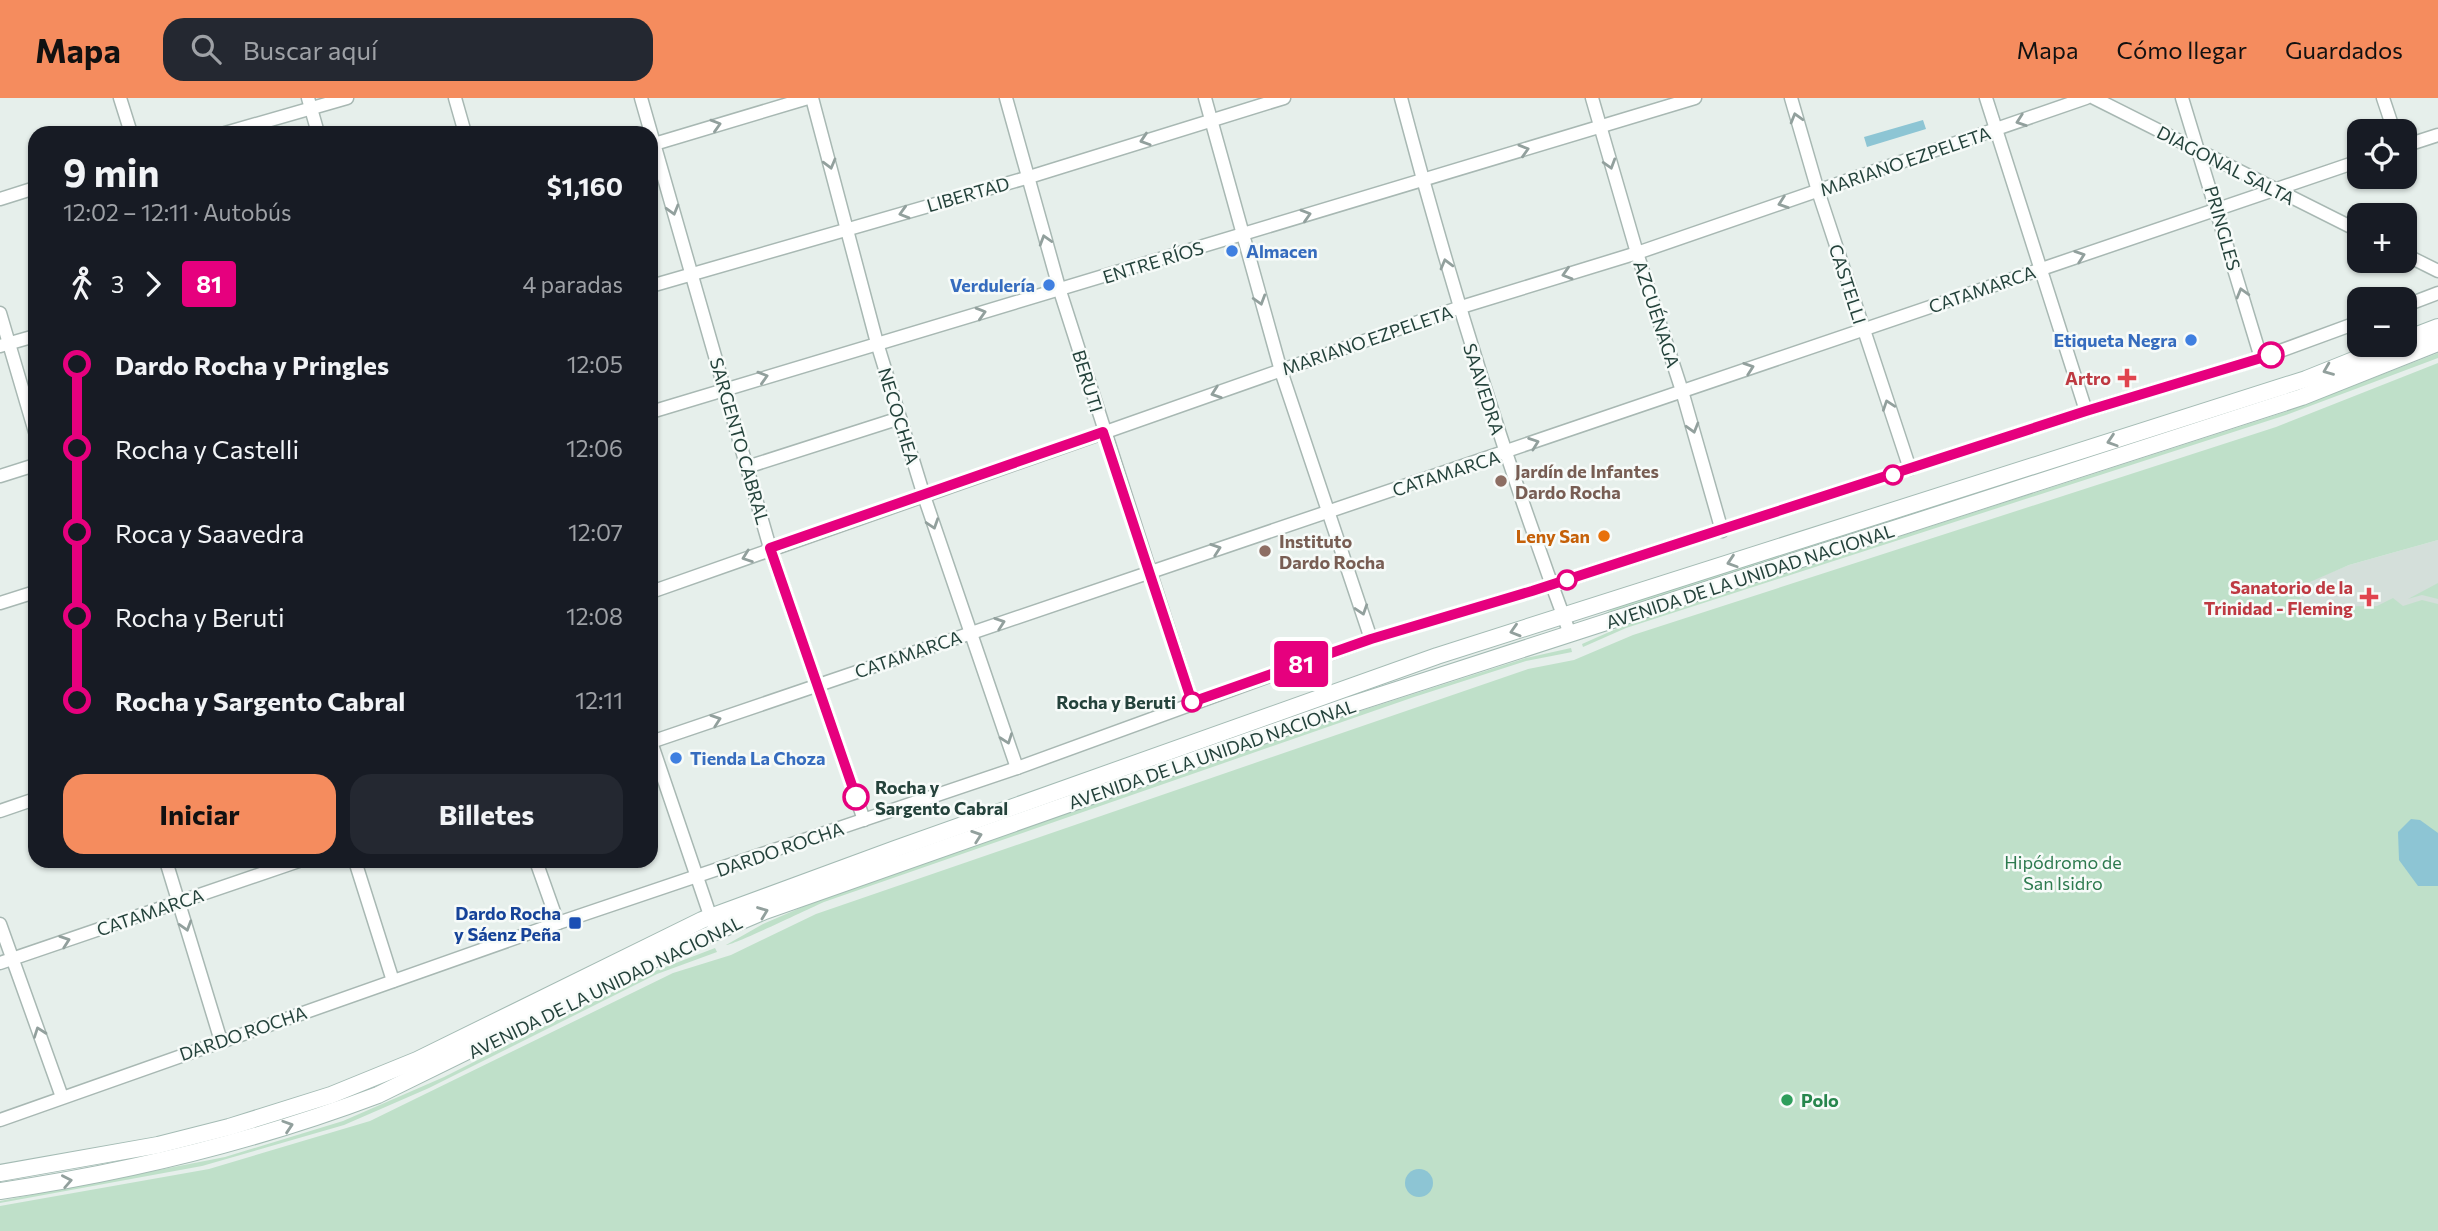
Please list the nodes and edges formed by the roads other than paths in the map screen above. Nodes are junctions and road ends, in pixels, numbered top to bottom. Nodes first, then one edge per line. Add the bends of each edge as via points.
1 (120, 98) edge
2 (347, 98) edge
3 (455, 98) edge
4 (641, 98) edge
5 (810, 98) edge
6 (1006, 98) edge
7 (1205, 98) edge
8 (1284, 98) edge
9 (1401, 98) edge
10 (1592, 98) edge
11 (1695, 98) edge
12 (1791, 98) edge
13 (1986, 98) edge
14 (2086, 98) edge
15 (2094, 98) edge
16 (2182, 98) edge
17 (2383, 98) edge
18 (309, 103) edge
19 (1210, 119) junction
20 (2390, 119) edge
21 (129, 126) edge
22 (245, 126) edge
23 (316, 126) edge
24 (463, 126) edge
25 (648, 126) edge
26 (1599, 127) junction
27 (1996, 129) junction
28 (2438, 135) edge
29 (2417, 142) edge
30 (658, 144) edge
31 (2200, 151) junction
32 (658, 162) edge
33 (2347, 165) edge
34 (1026, 178) junction
35 (1423, 180) junction
36 (2276, 189) junction
37 (28, 190) edge
38 (1818, 191) junction
39 (0, 199) edge
40 (2218, 209) junction
41 (2347, 225) edge
42 (848, 229) junction
43 (1241, 235) junction
44 (1637, 253) junction
45 (2417, 260) edge
46 (2041, 269) junction
47 (2438, 271) edge
48 (691, 274) junction
49 (658, 284) edge
50 (1060, 290) junction
51 (2438, 293) edge
52 (2417, 301) edge
53 (1458, 308) junction
54 (0, 313) edge
55 (2347, 326) edge
56 (2438, 327) edge
57 (1863, 330) junction
58 (2417, 335) edge
59 (28, 338) edge
60 (877, 343) junction
61 (2438, 343) edge
62 (4, 345) edge
63 (2361, 357) edge
64 (2261, 358) junction
65 (1281, 371) junction
66 (725, 388) junction
67 (1682, 391) junction
68 (658, 410) edge
69 (2086, 411) junction
70 (28, 412) edge
71 (900, 418) junction
72 (1103, 432) junction
73 (1505, 454) junction
74 (28, 467) edge
75 (747, 467) junction
76 (1910, 469) junction
77 (0, 476) edge
78 (924, 496) junction
79 (1330, 510) junction
80 (1722, 530) junction
81 (770, 548) junction
82 (1151, 571) junction
83 (1552, 585) junction
84 (658, 589) edge
85 (28, 594) edge
86 (0, 603) edge
87 (1563, 617) junction
88 (969, 634) junction
89 (1570, 634) junction
90 (1371, 639) junction
91 (818, 685) junction
92 (1192, 702) junction
93 (658, 740) edge
94 (658, 761) edge
95 (1017, 768) junction
96 (28, 801) edge
97 (0, 811) edge
98 (864, 820) junction
99 (168, 868) edge
100 (278, 868) edge
101 (357, 868) edge
102 (539, 868) edge
103 (700, 877) junction
104 (178, 902) junction
105 (0, 923) edge
106 (558, 923) junction
107 (713, 924) junction
108 (6, 961) edge
109 (393, 981) junction
110 (222, 1041) junction
111 (62, 1097) junction
112 (0, 1120) edge
113 (0, 1173) edge
114 (0, 1191) edge

1 - 21 street
2 - 18 street
3 - 24 street
4 - 25 street, SARGENTO CABRAL
30 -> 5 street
5 -> 42 street, NECOCHEA
6 - 34 street, BERUTI
7 - 19 street
8 - 19 street, LIBERTAD
9 - 35 street, SAAVEDRA
10 - 26 street, AZCUÉNAGA
11 - 26 street, ENTRE RÍOS
38 -> 12 street, CASTELLI
13 - 27 street
14 -> 27 street, MARIANO EZPELETA
15 - 31 street, DIAGONAL SALTA
16 - 31 street, PRINGLES
17 - 20 street
18 - 22 street
18 - 23 street
19 -> 34 street, LIBERTAD
19 - 43 street
35 -> 26 street, ENTRE RÍOS
26 -> 44 street, AZCUÉNAGA
27 - 38 street, MARIANO EZPELETA
27 - 46 street
28 - 29 street
31 - 36 street, DIAGONAL SALTA
31 - 40 street, PRINGLES
32 -> 48 street, SARGENTO CABRAL
33 - 36 street, CATAMARCA
34 -> 42 street, LIBERTAD
50 -> 34 street, BERUTI
43 -> 35 street, ENTRE RÍOS
53 -> 35 street, SAAVEDRA
36 - 40 street, CATAMARCA
36 - 41 street, DIAGONAL SALTA
37 - 39 street
38 -> 44 street, MARIANO EZPELETA
38 - 57 street, CASTELLI
46 -> 40 street, CATAMARCA
64 -> 40 street, PRINGLES
42 - 48 street, LIBERTAD
42 - 60 street, NECOCHEA
43 - 50 street, ENTRE RÍOS
43 -> 65 street
44 -> 53 street, MARIANO EZPELETA
44 - 67 street, AZCUÉNAGA
45 - 47 street
46 - 57 street, CATAMARCA
46 - 69 street
48 - 49 street, LIBERTAD
48 - 66 street, SARGENTO CABRAL
60 -> 50 street, ENTRE RÍOS
50 - 72 street, BERUTI
51 - 52 street
53 - 65 street, MARIANO EZPELETA
53 - 73 street, SAAVEDRA
54 - 62 street
55 - 64 street, DARDO ROCHA
56 - 58 main road
67 -> 57 street, CATAMARCA
76 -> 57 street, CASTELLI
59 - 62 street
66 -> 60 street, ENTRE RÍOS
60 - 71 street, NECOCHEA
61 - 89 main road, AVENIDA DE LA UNIDAD NACIONAL via 2302,397
62 - 70 street
63 -> 87 main road, AVENIDA DE LA UNIDAD NACIONAL via 2306,379
64 - 69 street, DARDO ROCHA
65 -> 72 street, MARIANO EZPELETA
65 - 79 street
66 - 68 street, ENTRE RÍOS
66 - 75 street, SARGENTO CABRAL
73 -> 67 street, CATAMARCA
67 -> 80 street, AZCUÉNAGA
69 - 76 street, DARDO ROCHA
71 - 75 street
71 - 78 street, NECOCHEA
72 - 78 street, MARIANO EZPELETA
72 - 82 street, BERUTI
73 - 79 street, CATAMARCA
73 - 83 street, SAAVEDRA
74 - 77 street
75 - 81 street, SARGENTO CABRAL
76 - 80 street, DARDO ROCHA
78 - 81 street, MARIANO EZPELETA
78 -> 88 street, NECOCHEA
82 -> 79 street, CATAMARCA
79 -> 90 street
80 - 83 street, DARDO ROCHA
81 -> 84 street, MARIANO EZPELETA
81 - 91 street, SARGENTO CABRAL
88 -> 82 street, CATAMARCA
82 - 92 street, BERUTI
83 - 87 street, SAAVEDRA
83 - 90 street, DARDO ROCHA
85 - 86 street
87 - 89 street, SAAVEDRA
87 -> 107 main road, AVENIDA DE LA UNIDAD NACIONAL via 1437,656
88 - 91 street, CATAMARCA
88 -> 95 street, NECOCHEA
107 -> 89 main road, AVENIDA DE LA UNIDAD NACIONAL
90 - 92 street, DARDO ROCHA
93 -> 91 street, CATAMARCA
91 - 98 street, SARGENTO CABRAL
92 - 95 street, DARDO ROCHA
94 - 103 street
95 - 98 street, DARDO ROCHA
96 - 97 street
98 - 103 street, DARDO ROCHA
99 - 104 street
100 - 104 street, CATAMARCA
101 - 109 street
102 - 106 street
103 - 106 street, DARDO ROCHA
103 - 107 street
108 -> 104 street, CATAMARCA
104 -> 110 street
105 - 108 street
106 - 109 street, DARDO ROCHA
107 - 113 main road, AVENIDA DE LA UNIDAD NACIONAL via 344,1090 199,1135
114 -> 107 main road, AVENIDA DE LA UNIDAD NACIONAL via 203,1152 378,1095 476,1050
111 -> 108 street
109 - 110 street, DARDO ROCHA
110 - 111 street, DARDO ROCHA
111 - 112 street, DARDO ROCHA

